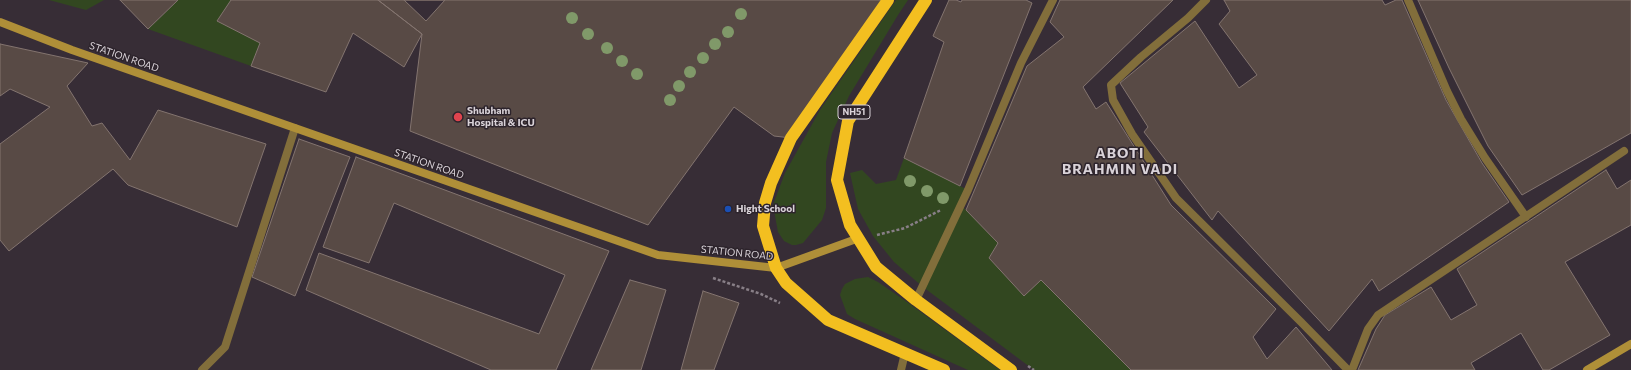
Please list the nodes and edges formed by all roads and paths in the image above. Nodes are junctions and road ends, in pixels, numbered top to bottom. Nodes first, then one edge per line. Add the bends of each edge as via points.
1 (888, 0) edge
2 (926, 0) edge
3 (1053, 0) edge
4 (1206, 0) edge
5 (1408, 0) edge
6 (0, 22) edge
7 (295, 128) junction
8 (1624, 151) dead end
9 (942, 209) dead end
10 (1526, 217) junction
11 (873, 236) dead end
12 (859, 238) junction
13 (776, 268) junction
14 (916, 300) junction
15 (1631, 344) edge
16 (905, 353) junction
17 (202, 370) edge
18 (901, 370) edge
19 (944, 370) edge
20 (1011, 370) edge
21 (1348, 370) edge
22 (1352, 370) edge
23 (1587, 370) edge

1 - 13 highway via 791,138 780,161 764,203 763,226
2 - 12 highway, NH51 via 848,121 837,180 850,225
3 - 14 street via 1021,63 968,190
4 - 21 street via 1111,85 1113,100 1132,134 1176,198
5 - 10 street via 1461,118
6 - 7 street, STATION ROAD via 72,50
7 - 13 street, STATION ROAD via 658,255
7 - 17 street via 225,347
8 - 10 street
9 - 11 path via 905,228
10 - 22 street via 1378,315 1368,329
12 - 13 street, STATION ROAD
12 - 14 highway, NH51 via 876,267
13 - 16 highway via 786,283 828,320
14 - 20 highway, NH51
15 - 23 street
16 - 18 street
16 - 19 highway

